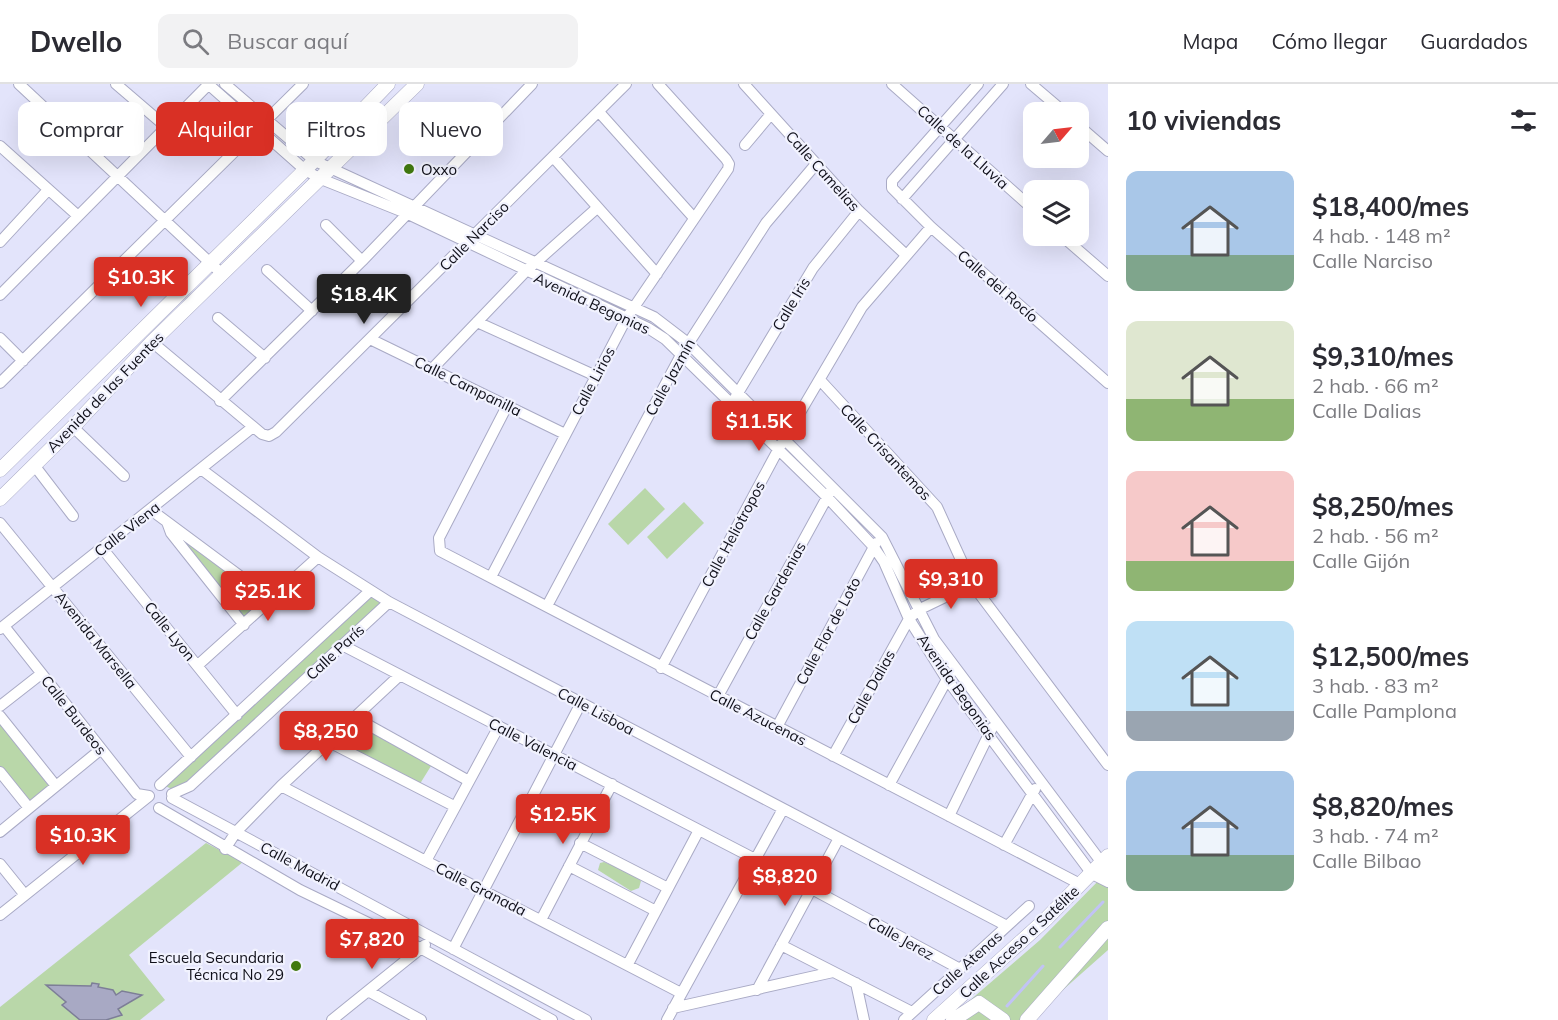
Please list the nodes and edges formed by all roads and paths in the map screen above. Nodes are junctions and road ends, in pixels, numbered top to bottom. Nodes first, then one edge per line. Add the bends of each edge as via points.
1 (19, 84) edge
2 (116, 84) edge
3 (209, 84) edge
4 (225, 84) edge
5 (303, 84) edge
6 (388, 84) edge
7 (417, 84) edge
8 (532, 84) edge
9 (626, 84) edge
10 (658, 84) edge
11 (744, 84) edge
12 (892, 84) edge
13 (978, 84) edge
14 (1003, 84) edge
15 (1031, 84) edge
16 (190, 102) edge
17 (229, 102) edge
18 (247, 102) edge
19 (1052, 102) edge
20 (274, 112) edge
21 (599, 112) junction
22 (771, 114) junction
23 (156, 118) edge
24 (274, 126) edge
25 (940, 127) junction
26 (156, 135) edge
27 (1089, 135) edge
28 (274, 139) edge
29 (955, 140) junction
30 (745, 145) dead end
31 (0, 147) edge
32 (1108, 151) edge
33 (229, 156) edge
34 (553, 157) junction
35 (816, 164) junction
36 (310, 165) junction
37 (332, 169) junction
38 (116, 176) junction
39 (321, 179) junction
40 (48, 190) junction
41 (902, 199) junction
42 (1023, 200) edge
43 (414, 204) junction
44 (597, 208) junction
45 (859, 211) junction
46 (406, 213) junction
47 (77, 215) junction
48 (165, 218) junction
49 (694, 218) junction
50 (326, 225) dead end
51 (931, 227) junction
52 (475, 235) junction
53 (0, 242) edge
54 (467, 243) junction
55 (1074, 246) edge
56 (906, 255) junction
57 (362, 261) junction
58 (210, 262) junction
59 (535, 262) junction
60 (267, 270) dead end
61 (525, 272) junction
62 (221, 273) junction
63 (657, 274) junction
64 (1108, 276) edge
65 (0, 295) edge
66 (634, 308) junction
67 (312, 311) junction
68 (218, 318) dead end
69 (626, 319) junction
70 (477, 322) junction
71 (0, 339) edge
72 (370, 339) junction
73 (152, 342) junction
74 (688, 343) junction
75 (681, 355) junction
76 (265, 358) junction
77 (23, 360) junction
78 (432, 369) junction
79 (596, 376) junction
80 (820, 380) junction
81 (0, 383) edge
82 (1108, 383) edge
83 (735, 399) junction
84 (220, 401) junction
85 (507, 406) junction
86 (73, 427) junction
87 (253, 427) junction
88 (565, 434) junction
89 (785, 439) junction
90 (778, 450) junction
91 (34, 465) junction
92 (201, 469) junction
93 (0, 470) edge
94 (124, 476) dead end
95 (830, 492) junction
96 (0, 499) edge
97 (151, 510) junction
98 (73, 516) dead end
99 (167, 521) junction
100 (0, 524) edge
101 (882, 537) junction
102 (873, 546) junction
103 (102, 548) junction
104 (318, 557) junction
105 (491, 577) junction
106 (972, 584) junction
107 (53, 587) junction
108 (370, 591) junction
109 (271, 599) junction
110 (389, 602) junction
111 (547, 606) junction
112 (918, 610) junction
113 (909, 619) junction
114 (244, 625) junction
115 (2, 628) edge
116 (342, 645) junction
117 (198, 665) junction
118 (955, 666) junction
119 (661, 668) junction
120 (41, 674) junction
121 (400, 675) junction
122 (946, 678) junction
123 (718, 696) junction
124 (581, 703) junction
125 (0, 706) edge
126 (0, 716) edge
127 (237, 716) junction
128 (354, 717) junction
129 (997, 720) junction
130 (499, 726) junction
131 (777, 727) junction
132 (989, 733) junction
133 (327, 741) junction
134 (100, 750) junction
135 (554, 754) junction
136 (833, 756) junction
137 (191, 757) junction
138 (1108, 765) edge
139 (0, 772) edge
140 (468, 781) junction
141 (1040, 781) junction
142 (612, 784) junction
143 (160, 785) junction
144 (889, 785) junction
145 (57, 786) junction
146 (281, 786) junction
147 (1033, 793) junction
148 (149, 795) junction
149 (172, 796) junction
150 (454, 806) junction
151 (29, 808) junction
152 (159, 808) junction
153 (783, 809) junction
154 (949, 816) junction
155 (699, 830) junction
156 (0, 832) edge
157 (236, 832) junction
158 (839, 838) junction
159 (580, 843) junction
160 (1004, 845) junction
161 (225, 849) junction
162 (755, 859) junction
163 (1105, 860) edge
164 (426, 861) junction
165 (0, 864) edge
166 (569, 866) junction
167 (1092, 874) junction
168 (1108, 878) edge
169 (1108, 882) edge
170 (1080, 885) junction
171 (668, 888) junction
172 (812, 889) junction
173 (483, 891) junction
174 (25, 895) junction
175 (1029, 906) dead end
176 (656, 911) junction
177 (0, 915) edge
178 (541, 920) junction
179 (1007, 926) junction
180 (1108, 928) edge
181 (430, 937) junction
182 (781, 945) junction
183 (422, 949) junction
184 (453, 949) junction
185 (628, 964) junction
186 (960, 969) junction
187 (833, 972) junction
188 (856, 983) junction
189 (757, 990) junction
190 (368, 991) junction
191 (681, 993) junction
192 (673, 1008) junction
193 (908, 1016) edge
194 (332, 1020) edge
195 (421, 1020) edge
196 (552, 1020) edge
197 (586, 1020) edge
198 (667, 1020) edge
199 (864, 1020) edge
200 (934, 1020) edge
201 (953, 1020) edge
202 (1003, 1020) edge
203 (1027, 1020) edge

1 - 38 street
2 - 23 street
3 - 16 street
3 - 17 street, Avenida Begonias
4 - 18 street, Avenida Begonias
5 - 20 street
6 - 36 main road, Avenida de las Fuentes
7 - 37 main road, Avenida de las Fuentes
8 - 43 street
9 - 21 street, Calle Narciso
10 - 49 street, Calle Lirios via 729,164
11 - 22 street, Calle Camelias
12 - 25 street, Calle de la Lluvia
13 - 25 street
14 - 29 street
15 - 19 street
21 - 34 street, Calle Narciso
21 - 49 street
22 - 30 street
22 - 35 street, Calle Camelias
24 - 36 street, Avenida Begonias
25 - 29 street, Calle de la Lluvia
25 - 41 street, Calle del Rocío via 891,185
26 - 38 street
27 - 32 street
28 - 36 street, Avenida Begonias
29 - 41 street
29 - 42 street, Calle de la Lluvia
31 - 40 street
33 - 48 street
34 - 44 street
34 - 52 street, Calle Narciso
35 - 45 street, Calle Camelias
35 - 74 street, Calle Jazmín via 766,223
36 - 37 street, Avenida Begonias
36 - 39 street, Avenida Begonias
36 - 58 main road, Avenida de las Fuentes
37 - 39 main road, Avenida de las Fuentes
37 - 43 street, Avenida Begonias
38 - 47 street
38 - 48 street
39 - 46 street, Avenida Begonias
39 - 62 main road, Avenida de las Fuentes
40 - 47 street
40 - 53 street
41 - 51 street, Calle del Rocío
43 - 46 street
43 - 52 street, Avenida Begonias
44 - 59 street
44 - 63 street
45 - 56 street, Calle Camelias
45 - 83 street, Calle Iris via 813,268
46 - 54 street, Avenida Begonias
46 - 57 street
47 - 65 street
48 - 58 street
48 - 77 street
49 - 63 street, Calle Lirios
50 - 57 street
51 - 56 street, Calle Heliotropos
51 - 82 street, Calle del Rocío
52 - 54 street, Calle Narciso
52 - 59 street, Avenida Begonias
54 - 61 street, Avenida Begonias
54 - 72 street, Calle Narciso
55 - 64 street
56 - 80 street, Calle Heliotropos via 862,307
57 - 67 street
58 - 62 street
58 - 93 main road, Avenida de las Fuentes
59 - 61 street
59 - 66 street, Avenida Begonias
60 - 67 street
61 - 69 street, Avenida Begonias
61 - 70 street
62 - 73 main road, Avenida de las Fuentes
63 - 66 street, Calle Lirios
66 - 69 street, Calle Lirios
66 - 74 street, Avenida Begonias via 671,328
67 - 76 street
68 - 76 street
69 - 75 street, Avenida Begonias via 665,339
69 - 79 street, Calle Lirios
70 - 78 street
70 - 79 street
71 - 77 street
72 - 78 street, Calle Campanilla
72 - 87 street, Calle Narciso via 269,436
73 - 84 street
73 - 86 main road, Avenida de las Fuentes
74 - 75 street, Calle Jazmín
74 - 83 street, Avenida Begonias
75 - 83 street, Avenida Begonias
75 - 111 street, Calle Jazmín
76 - 84 street
77 - 81 street
78 - 85 street, Calle Campanilla
79 - 88 street, Calle Lirios
80 - 89 street, Calle Heliotropos
80 - 106 street, Calle Crisantemos via 937,507
83 - 89 street, Avenida Begonias
83 - 90 street, Avenida Begonias
84 - 87 street
85 - 88 street, Calle Campanilla
85 - 105 street, Calle Azucenas via 438,546 445,554
86 - 91 main road, Avenida de las Fuentes
86 - 94 street
87 - 92 street, Calle Viena
88 - 105 street, Calle Lirios
89 - 90 street, Calle Heliotropos
89 - 95 street, Avenida Begonias
90 - 95 street, Avenida Begonias
90 - 119 street, Calle Heliotropos
91 - 96 main road, Avenida de las Fuentes
91 - 98 street
92 - 97 street, Calle Viena
92 - 104 street, Calle Lisboa
95 - 101 street, Avenida Begonias
95 - 102 street, Avenida Begonias
95 - 123 street, Calle Gardenias
97 - 99 street
97 - 103 street, Calle Viena
99 - 109 street
99 - 114 street via 171,533
100 - 107 street, Avenida Marsella
101 - 102 street, Calle Flor de Loto
101 - 112 street, Avenida Begonias
102 - 113 street, Avenida Begonias via 884,561
102 - 131 street, Calle Flor de Loto
103 - 107 street, Calle Viena
103 - 117 street, Calle Lyon
104 - 108 street, Calle Lisboa
104 - 109 street
105 - 111 street, Calle Azucenas
106 - 112 street, Calle Dalias
106 - 138 street, Calle Crisantemos
107 - 115 street, Calle Viena
107 - 137 street, Avenida Marsella
108 - 110 street, Calle Lisboa
108 - 127 street, Calle París
109 - 114 street
110 - 116 street, Calle París
110 - 124 street, Calle Lisboa
111 - 119 street, Calle Azucenas
112 - 113 street, Calle Dalias
112 - 118 street, Avenida Begonias
113 - 122 street, Avenida Begonias
113 - 136 street, Calle Dalias
114 - 117 street
115 - 120 street, Calle Burdeos
116 - 121 street, Calle Valencia
116 - 149 street, Calle París via 190,786
117 - 127 street, Calle Lyon
118 - 122 street
118 - 129 street, Avenida Begonias
119 - 123 street, Calle Azucenas
120 - 125 street
120 - 134 street, Calle Burdeos
121 - 128 street
121 - 130 street, Calle Valencia
122 - 132 street, Avenida Begonias
122 - 144 street
123 - 131 street, Calle Azucenas
124 - 135 street
124 - 153 street, Calle Lisboa
126 - 145 street
127 - 137 street, Calle París
128 - 133 street
128 - 140 street
129 - 132 street
129 - 141 street, Avenida Begonias
130 - 135 street, Calle Valencia
130 - 140 street
131 - 136 street, Calle Azucenas
132 - 147 street, Avenida Begonias
132 - 154 street
133 - 146 street
133 - 150 street
134 - 145 street
134 - 148 street, Calle Burdeos via 137,794
135 - 142 street, Calle Valencia
135 - 173 street
136 - 144 street, Calle Azucenas
137 - 143 street, Calle París
139 - 151 street
140 - 150 street
141 - 147 street
141 - 163 street, Avenida Begonias
142 - 155 street, Calle Valencia
142 - 159 street
143 - 148 street via 152,788
143 - 149 street via 170,789
144 - 154 street, Calle Azucenas
145 - 151 street
146 - 157 street
146 - 164 street, Calle Granada
147 - 160 street
147 - 167 street, Avenida Begonias
148 - 152 street via 152,804
148 - 174 street
149 - 152 street via 165,807
149 - 157 street, Calle Madrid
150 - 164 street
151 - 156 street
152 - 161 street, Calle Madrid
153 - 158 street, Calle Lisboa
153 - 162 street
154 - 160 street, Calle Azucenas
155 - 162 street, Calle Valencia
155 - 171 street
157 - 161 street
157 - 181 street, Calle Madrid
158 - 172 street
158 - 179 street, Calle Lisboa
159 - 166 street
159 - 171 street
160 - 170 street, Calle Azucenas
161 - 183 street, Calle Madrid
162 - 191 street
163 - 167 main road, Calle Acceso a Satélite
163 - 168 street, Avenida Begonias
164 - 173 street, Calle Granada
165 - 174 street
166 - 176 street
166 - 178 street
167 - 169 street
167 - 170 main road, Calle Acceso a Satélite
170 - 200 main road, Calle Acceso a Satélite
171 - 176 street
172 - 182 street
172 - 186 street, Calle Jerez
173 - 178 street, Calle Granada
173 - 184 street
174 - 177 street
175 - 179 street, Calle Atenas
176 - 185 street
178 - 185 street, Calle Granada
179 - 186 street, Calle Atenas
180 - 203 main road
181 - 183 street
181 - 184 street, Calle Madrid
182 - 187 street
182 - 189 street
183 - 190 street
183 - 196 street, Calle Madrid
184 - 197 street, Calle Madrid
185 - 191 street, Calle Granada
186 - 193 street, Calle Atenas
187 - 188 street
187 - 189 street
188 - 193 street
188 - 199 street
189 - 192 street
190 - 194 street
190 - 195 street
191 - 192 street
192 - 198 street
201 - 202 main road via 979,1003

